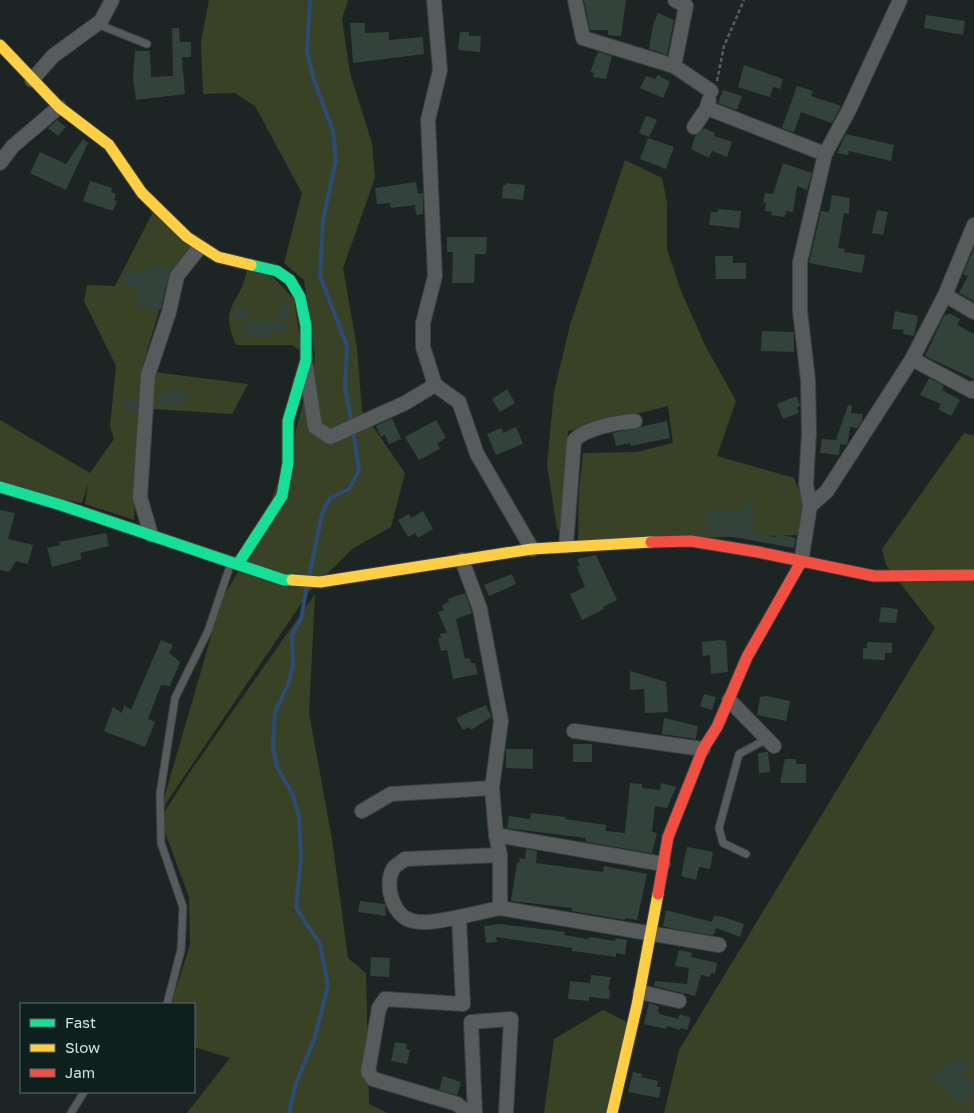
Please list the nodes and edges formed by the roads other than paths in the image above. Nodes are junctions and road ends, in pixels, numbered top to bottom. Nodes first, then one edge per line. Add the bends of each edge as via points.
1 (112, 0) edge
2 (434, 0) edge
3 (575, 0) edge
4 (675, 0) edge
5 (900, 0) edge
6 (97, 24) junction
7 (147, 44) dead end
8 (0, 45) edge
9 (674, 66) junction
10 (32, 80) junction
11 (59, 107) junction
12 (707, 108) junction
13 (694, 127) dead end
14 (825, 154) junction
15 (0, 162) edge
16 (974, 225) edge
17 (200, 247) junction
18 (945, 296) junction
19 (974, 312) edge
20 (912, 359) junction
21 (306, 360) junction
22 (435, 385) junction
23 (974, 388) edge
24 (635, 421) dead end
25 (0, 487) edge
26 (810, 506) junction
27 (151, 535) junction
28 (566, 546) junction
29 (532, 549) junction
30 (462, 560) junction
31 (801, 562) junction
32 (235, 563) junction
33 (974, 575) edge
34 (729, 700) junction
35 (574, 731) dead end
36 (771, 743) joint
37 (703, 749) junction
38 (492, 788) junction
39 (362, 811) dead end
40 (496, 835) junction
41 (746, 854) dead end
42 (500, 855) junction
43 (663, 864) junction
44 (500, 908) junction
45 (459, 917) junction
46 (650, 933) junction
47 (719, 945) dead end
48 (640, 992) junction
49 (679, 1001) dead end
50 (167, 1003) edge
51 (463, 1004) junction
52 (471, 1022) junction
53 (83, 1093) edge
54 (71, 1113) edge
55 (468, 1113) edge
56 (475, 1113) edge
57 (506, 1113) edge
58 (612, 1113) edge

1 - 6 street
2 - 22 street via 440,70 428,120 435,276 423,323 423,347
3 - 9 street via 583,38
4 - 9 street via 686,6
5 - 14 street
6 - 7 lane
6 - 10 street via 53,56
8 - 10 street
9 - 12 street via 713,87
10 - 11 street
11 - 15 street via 13,146
11 - 17 street via 109,145 155,208
12 - 13 street
12 - 14 street
14 - 26 street via 800,262 800,311 808,389 806,484
16 - 18 street
17 - 21 street via 218,257 277,271 290,280 300,296 306,326
17 - 27 street via 177,276 148,375 140,497
18 - 19 street
18 - 20 street
20 - 23 street via 972,391
20 - 26 street via 827,491
21 - 22 street via 315,427 330,437 405,404
21 - 32 street via 288,421 288,463 282,496
22 - 29 street via 459,402 477,454
24 - 28 street via 618,422 586,432 574,441
25 - 27 street
26 - 31 street
27 - 32 street
28 - 29 street
28 - 31 street via 691,541
29 - 30 street
30 - 32 street via 320,582 284,580
30 - 38 street via 480,609 501,720
31 - 33 street via 874,576
31 - 34 street via 747,657
32 - 50 lane via 208,631 175,698 160,794 161,843 183,907 181,950
34 - 36 street
34 - 37 street
35 - 37 street
36 - 41 lane via 739,754 719,828 723,842
37 - 43 street via 668,837
38 - 39 street via 391,794
38 - 40 street
40 - 42 street
40 - 43 street
42 - 44 street
42 - 45 street via 405,859 393,869 390,885 392,902 403,917 412,921 433,921
43 - 46 street
44 - 45 street
44 - 46 street
45 - 51 street
46 - 47 street
46 - 48 street
48 - 49 street
48 - 58 street
51 - 52 street
51 - 55 street via 385,999 380,1008 368,1072 373,1079 457,1104
52 - 56 street
52 - 57 street via 511,1019
53 - 54 lane

